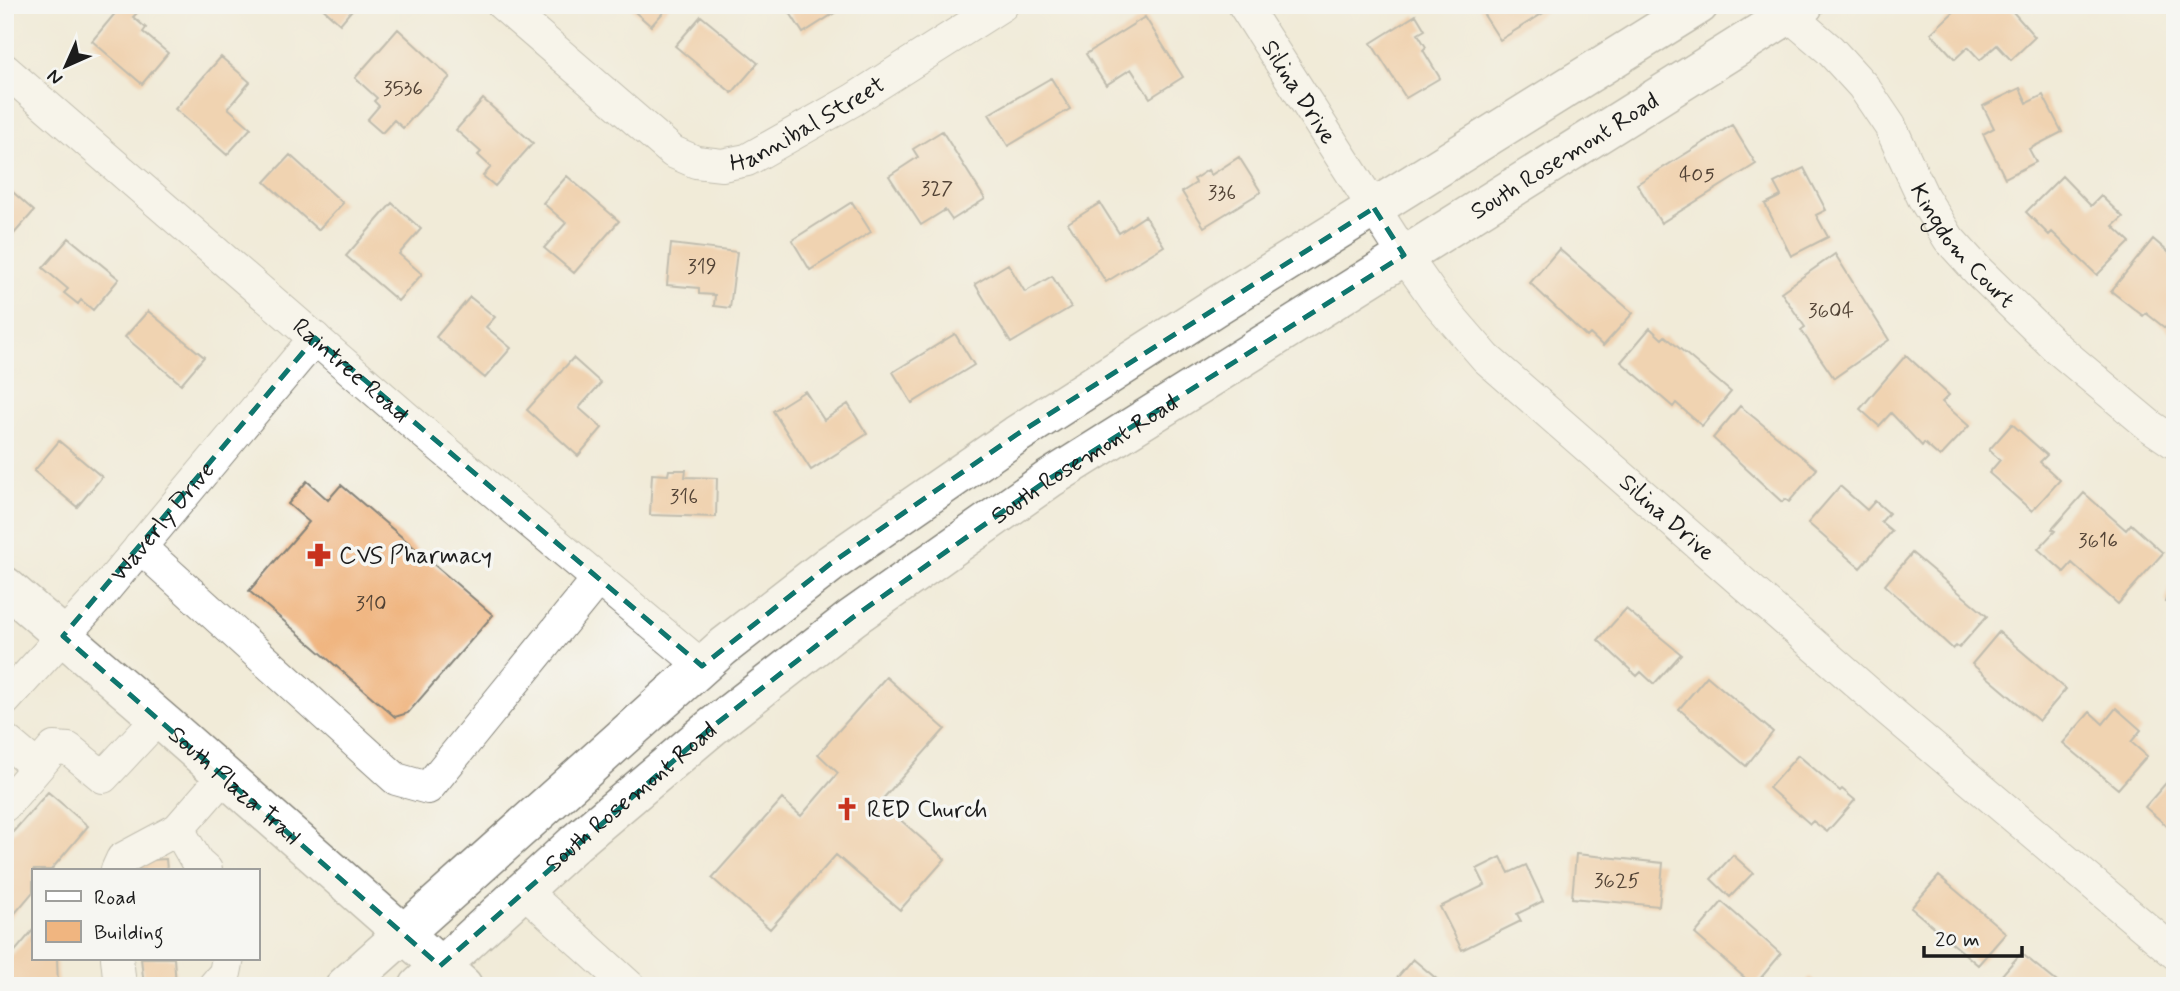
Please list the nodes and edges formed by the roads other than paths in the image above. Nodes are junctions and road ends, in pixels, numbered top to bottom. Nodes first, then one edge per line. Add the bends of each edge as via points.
1 (503, 5) edge
2 (1002, 5) edge
3 (1244, 5) edge
4 (1699, 5) edge
5 (1797, 10) edge
6 (5, 70) edge
7 (1374, 208) junction
8 (1404, 255) junction
9 (315, 338) junction
10 (2175, 443) edge
11 (140, 547) junction
12 (598, 579) junction
13 (5, 586) edge
14 (63, 636) junction
15 (702, 666) junction
16 (5, 700) edge
17 (158, 718) junction
18 (5, 740) edge
19 (37, 767) junction
20 (224, 776) junction
21 (5, 805) edge
22 (178, 829) junction
23 (117, 869) edge
24 (205, 869) edge
25 (523, 890) junction
26 (403, 933) junction
27 (2175, 953) edge
28 (117, 960) edge
29 (228, 960) edge
30 (441, 979) edge
31 (120, 986) edge
32 (214, 986) edge
33 (345, 986) edge
34 (629, 986) edge

1 - 2 street, Hannibal Street via 673,152 696,163 722,165 747,160 853,100
3 - 7 street, Silina Drive
4 - 7 main road, South Rosemont Road
5 - 8 main road, South Rosemont Road
5 - 10 street, Kingdom Court via 1863,86 1890,126 1923,197 1949,239 2058,349
6 - 9 street, Raintree Road
7 - 8 street, Silina Drive
7 - 15 main road, South Rosemont Road via 1016,435 831,564
8 - 25 main road, South Rosemont Road via 1049,479 852,618 712,727
8 - 27 street, Silina Drive via 1486,358 1886,709
9 - 11 street, Waverly Drive
9 - 12 street, Raintree Road
11 - 12 street via 396,779 428,788
11 - 14 street, Waverly Drive
12 - 15 street, Raintree Road
13 - 14 main road, South Plaza Trail
14 - 16 street, Waverly Drive
14 - 17 main road, South Plaza Trail
15 - 26 main road, South Rosemont Road
17 - 19 street via 103,777 69,749 54,748
17 - 20 main road, South Plaza Trail
18 - 19 street
19 - 21 street
20 - 22 street
20 - 26 main road, South Plaza Trail
22 - 23 street via 122,859
22 - 24 street
25 - 30 main road, South Rosemont Road
25 - 34 street
26 - 30 main road, South Plaza Trail
26 - 33 main road, South Rosemont Road
28 - 31 street
29 - 32 street via 225,973

